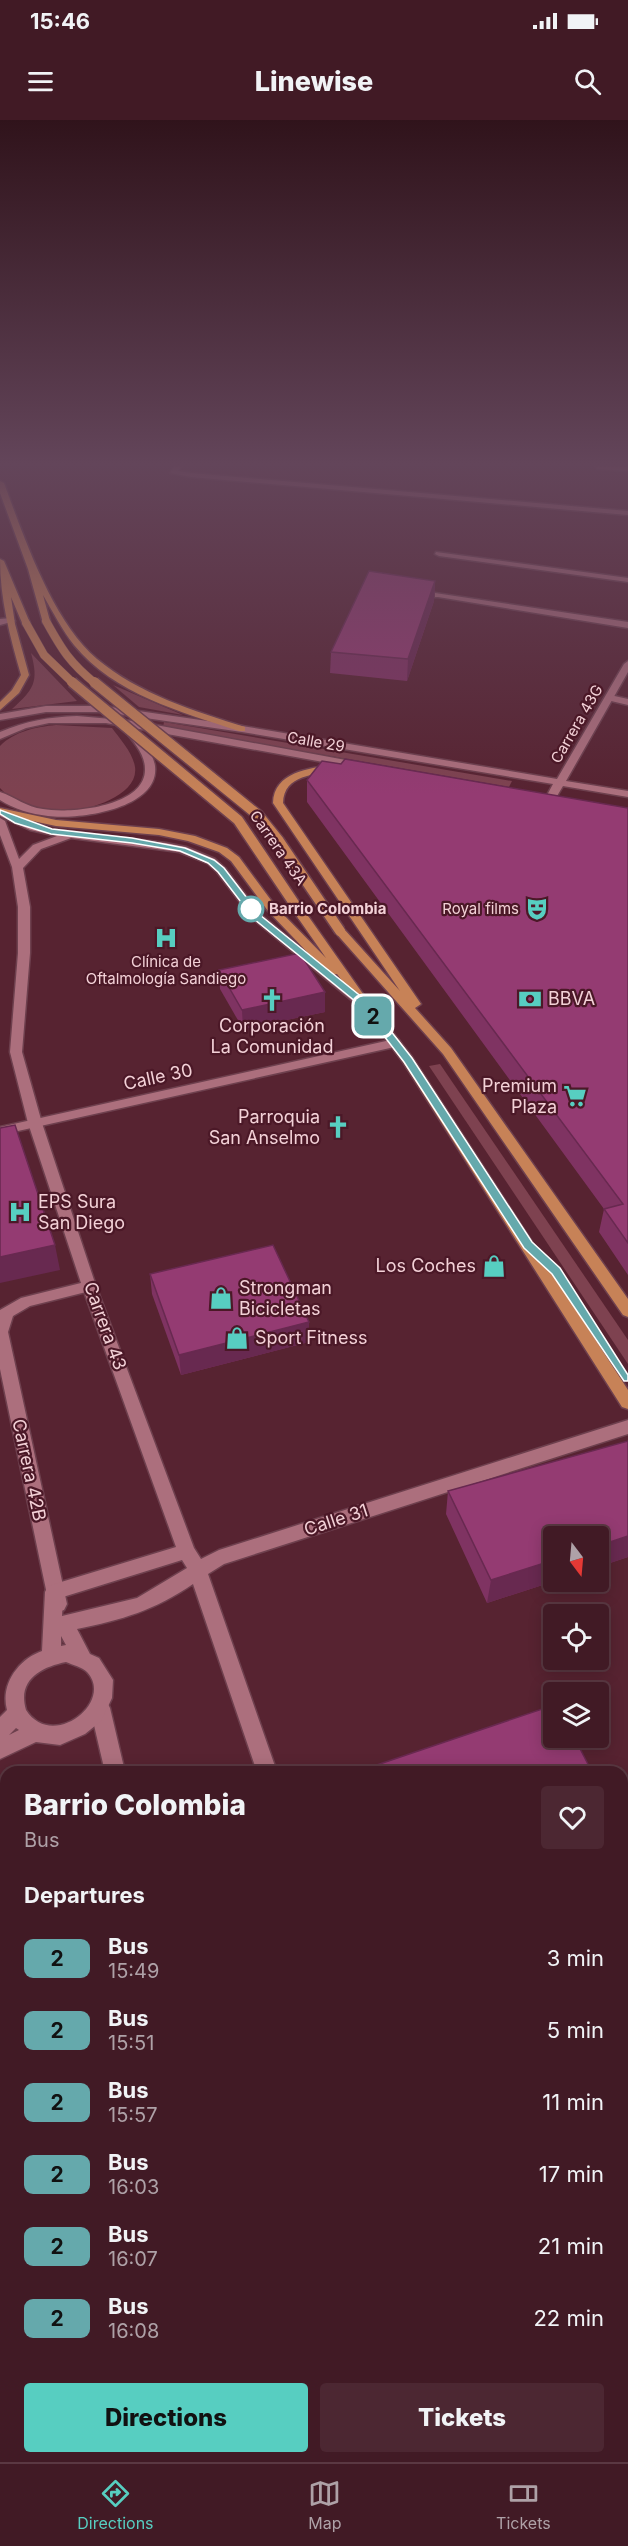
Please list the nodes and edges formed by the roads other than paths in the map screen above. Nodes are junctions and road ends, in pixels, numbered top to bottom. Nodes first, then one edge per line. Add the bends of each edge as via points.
1 (4, 576) edge
2 (5, 576) edge
3 (34, 576) edge
4 (37, 576) edge
5 (601, 576) edge
6 (628, 580) edge
7 (438, 595) dead end
8 (10, 621) junction
9 (0, 622) edge
10 (628, 626) edge
11 (628, 664) edge
12 (610, 698) junction
13 (628, 702) edge
14 (0, 707) edge
15 (0, 717) edge
16 (242, 729) junction
17 (131, 731) junction
18 (0, 736) edge
19 (378, 768) joint
20 (559, 782) junction
21 (628, 794) edge
22 (0, 795) edge
23 (550, 799) edge
24 (0, 812) edge
25 (0, 821) edge
26 (71, 835) junction
27 (17, 867) junction
28 (364, 1004) junction
29 (395, 1043) junction
30 (447, 1052) junction
31 (35, 1123) junction
32 (0, 1131) edge
33 (89, 1286) junction
34 (628, 1311) edge
35 (628, 1403) edge
36 (628, 1427) edge
37 (186, 1551) junction
38 (197, 1569) junction
39 (54, 1592) junction
40 (58, 1626) junction
41 (51, 1656) junction
42 (82, 1657) junction
43 (100, 1708) junction
44 (17, 1713) junction
45 (0, 1731) edge
46 (35, 1732) junction
47 (0, 1750) edge
48 (114, 1766) edge
49 (265, 1766) edge

1 - 8 main road
2 - 17 main road, Carrera 43A, bridge via 44,656
3 - 30 main road, Carrera 43A, bridge via 46,621 74,666 258,815 340,931
4 - 16 main road via 77,643 95,662 117,678 164,701
5 - 6 street
7 - 10 street
8 - 9 street
8 - 14 main road via 24,675 16,691
11 - 12 street, Carrera 43G
12 - 13 street
12 - 20 street, Carrera 43G
15 - 16 street, Calle 29 via 83,707
16 - 20 street, Calle 29
17 - 22 street via 149,760 150,772 147,783 128,799 110,807 69,814 25,808
17 - 28 main road, Carrera 43A, bridge via 238,820
18 - 19 street, Calle 29 via 38,722 105,721
19 - 30 main road via 305,773 280,788 278,803
20 - 21 street, Calle 29
20 - 23 street, Carrera 43G
24 - 26 street via 34,828
24 - 28 main road via 56,823 168,833 223,850 246,872 280,918
25 - 27 street, Carrera 43
26 - 27 street via 37,847
26 - 28 street via 166,846 211,861 257,917
27 - 31 street, Carrera 43 via 24,907 24,953 16,1052
28 - 29 main road, Carrera 43A
29 - 31 street, Calle 30
29 - 35 main road, Carrera 43A
30 - 34 main road, Carrera 43A
31 - 32 street, Calle 30
31 - 33 street, Carrera 43
33 - 37 street, Carrera 43
33 - 39 street, Carrera 42B via 26,1302 6,1313 0,1332
36 - 38 street, Calle 31 via 228,1555
37 - 38 street, Carrera 43
37 - 39 street
38 - 40 street, Calle 31 via 141,1605
38 - 49 street, Carrera 43
39 - 40 street, Carrera 42B
40 - 41 street, Carrera 42B
40 - 42 street
41 - 42 street via 67,1653
41 - 44 street via 28,1668 21,1678 14,1701
42 - 43 street via 95,1665 103,1678 105,1693
43 - 46 street via 88,1723 72,1732 53,1736
43 - 48 street
44 - 45 street
44 - 46 street
46 - 47 street

